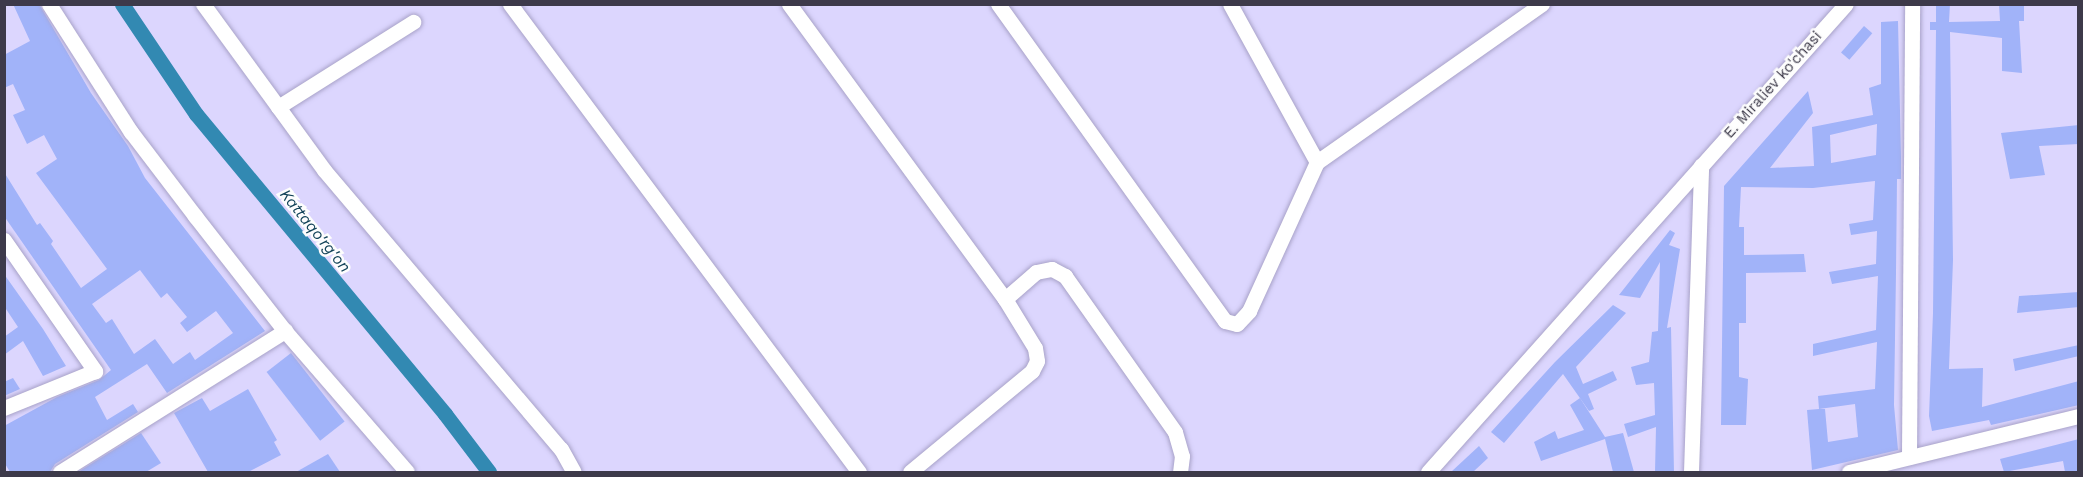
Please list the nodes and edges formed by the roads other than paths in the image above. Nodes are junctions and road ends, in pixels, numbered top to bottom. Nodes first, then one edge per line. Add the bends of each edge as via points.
1 (49, 4) edge
2 (203, 4) edge
3 (510, 4) edge
4 (789, 4) edge
5 (998, 4) edge
6 (1230, 4) edge
7 (1542, 4) edge
8 (1846, 4) edge
9 (1912, 4) edge
10 (413, 22) dead end
11 (279, 107) junction
12 (1317, 162) junction
13 (1701, 165) junction
14 (4, 240) edge
15 (1005, 298) junction
16 (285, 331) junction
17 (4, 408) edge
18 (2079, 416) edge
19 (1909, 458) junction
20 (60, 472) edge
21 (407, 472) edge
22 (574, 472) edge
23 (859, 472) edge
24 (910, 472) edge
25 (1180, 472) edge
26 (1428, 472) edge
27 (1690, 472) edge
28 (1849, 472) edge

1 - 16 street via 131,132
2 - 11 street
3 - 23 street
4 - 15 street
5 - 12 street via 1225,321 1237,324 1249,311
6 - 12 street
7 - 12 street
8 - 13 street, E. Miraliev ko'chasi
9 - 19 street
10 - 11 street
11 - 22 street via 324,170 561,449
13 - 26 street, E. Miraliev ko'chasi
13 - 27 street
14 - 17 street via 95,371
15 - 24 street via 1035,348 1037,361 1032,371
15 - 25 street via 1036,272 1052,269 1065,276 1175,432 1182,456
16 - 20 street
16 - 21 street
18 - 19 street
19 - 28 street

